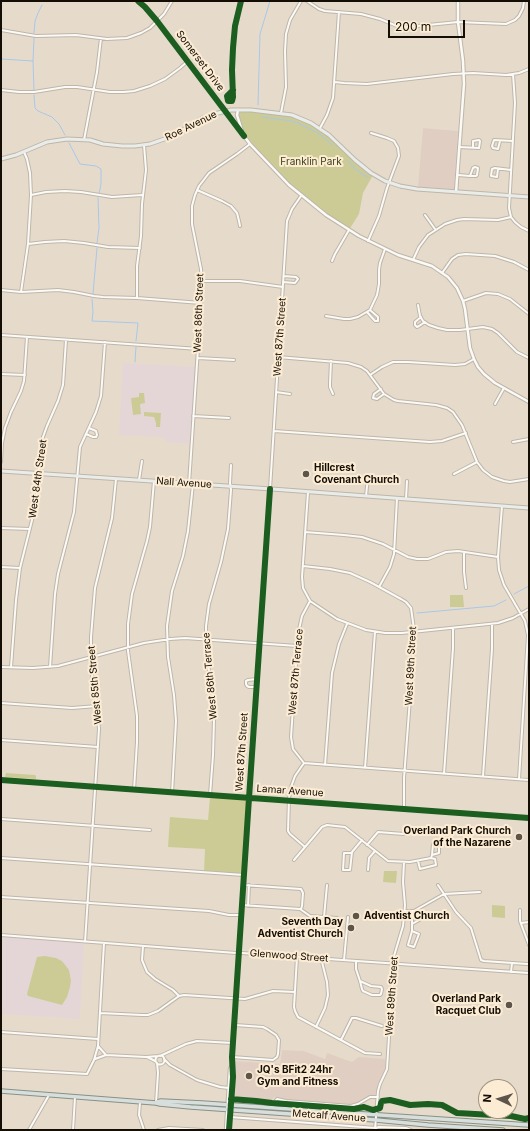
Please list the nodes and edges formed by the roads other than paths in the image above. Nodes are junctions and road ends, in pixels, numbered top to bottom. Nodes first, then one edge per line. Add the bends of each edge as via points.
1 (138, 1) edge
2 (172, 1) edge
3 (241, 1) edge
4 (301, 1) edge
5 (307, 1) edge
6 (458, 1) edge
7 (524, 1) edge
8 (339, 12) junction
9 (157, 21) junction
10 (458, 22) junction
11 (1, 30) edge
12 (102, 38) junction
13 (188, 61) junction
14 (529, 70) edge
15 (463, 73) junction
16 (513, 74) junction
17 (335, 82) junction
18 (94, 89) junction
19 (1, 90) edge
20 (232, 90) junction
21 (238, 110) junction
22 (226, 111) junction
23 (281, 113) junction
24 (320, 128) junction
25 (371, 133) dead end
26 (244, 136) junction
27 (84, 140) junction
28 (500, 141) junction
29 (513, 141) junction
30 (250, 144) junction
31 (144, 145) junction
32 (459, 147) junction
33 (473, 147) junction
34 (24, 152) junction
35 (1, 159) edge
36 (498, 169) junction
37 (511, 170) junction
38 (458, 175) junction
39 (470, 176) junction
40 (389, 183) junction
41 (197, 190) junction
42 (456, 192) junction
43 (31, 195) junction
44 (142, 195) junction
45 (301, 196) junction
46 (509, 196) junction
47 (529, 197) edge
48 (424, 215) dead end
49 (511, 217) junction
50 (240, 226) dead end
51 (435, 229) junction
52 (349, 230) junction
53 (529, 231) edge
54 (368, 240) junction
55 (28, 244) junction
56 (140, 248) junction
57 (384, 249) junction
58 (413, 260) junction
59 (332, 262) dead end
60 (529, 270) edge
61 (442, 273) junction
62 (284, 276) junction
63 (202, 281) junction
64 (283, 282) junction
65 (283, 287) junction
66 (1, 290) edge
67 (21, 292) junction
68 (137, 298) junction
69 (463, 300) junction
70 (202, 303) junction
71 (418, 305) dead end
72 (369, 311) junction
73 (529, 314) edge
74 (326, 316) dead end
75 (421, 317) junction
76 (425, 322) junction
77 (468, 329) junction
78 (1, 335) edge
79 (27, 337) junction
80 (66, 340) junction
81 (106, 342) junction
82 (199, 348) junction
83 (278, 357) junction
84 (198, 358) junction
85 (529, 358) edge
86 (474, 359) junction
87 (234, 360) dead end
88 (331, 361) junction
89 (1, 374) edge
90 (25, 375) junction
91 (370, 375) junction
92 (504, 388) junction
93 (381, 389) junction
94 (276, 392) junction
95 (290, 394) dead end
96 (334, 394) dead end
97 (384, 394) junction
98 (529, 402) edge
99 (495, 404) dead end
100 (193, 416) junction
101 (229, 418) dead end
102 (89, 428) junction
103 (274, 431) junction
104 (466, 433) junction
105 (86, 434) junction
106 (529, 440) edge
107 (513, 442) dead end
108 (142, 461) dead end
109 (1, 462) edge
110 (477, 462) junction
111 (231, 465) dead end
112 (1, 471) edge
113 (39, 473) junction
114 (454, 474) dead end
115 (77, 476) junction
116 (368, 477) dead end
117 (116, 478) junction
118 (529, 479) edge
119 (139, 480) junction
120 (154, 481) junction
121 (407, 481) dead end
122 (191, 484) junction
123 (230, 487) junction
124 (270, 489) junction
125 (308, 492) junction
126 (366, 496) junction
127 (397, 498) junction
128 (406, 499) junction
129 (502, 506) junction
130 (529, 508) edge
131 (1, 528) edge
132 (30, 530) junction
133 (305, 532) junction
134 (394, 550) junction
135 (464, 552) junction
136 (498, 557) junction
137 (302, 566) junction
138 (1, 567) edge
139 (20, 568) junction
140 (380, 587) junction
141 (466, 588) dead end
142 (310, 601) junction
143 (529, 609) edge
144 (521, 613) junction
145 (347, 624) junction
146 (492, 624) junction
147 (453, 628) junction
148 (375, 632) junction
149 (414, 632) junction
150 (167, 639) junction
151 (205, 640) junction
152 (259, 643) junction
153 (297, 646) junction
154 (128, 647) junction
155 (91, 658) junction
156 (1, 667) edge
157 (11, 667) junction
158 (50, 667) junction
159 (257, 679) junction
160 (256, 687) junction
161 (1, 703) edge
162 (97, 706) junction
163 (1, 740) edge
164 (98, 747) junction
165 (304, 763) junction
166 (325, 765) junction
167 (365, 768) junction
168 (404, 771) junction
169 (444, 774) junction
170 (483, 776) junction
171 (519, 779) junction
172 (1, 780) edge
173 (529, 780) edge
174 (95, 787) junction
175 (134, 790) junction
176 (172, 792) junction
177 (210, 795) junction
178 (249, 798) junction
179 (290, 801) junction
180 (404, 809) junction
181 (529, 818) edge
182 (1, 819) edge
183 (93, 826) junction
184 (150, 830) dead end
185 (404, 834) dead end
186 (362, 840) junction
187 (368, 845) junction
188 (305, 847) junction
189 (375, 851) junction
190 (352, 853) junction
191 (432, 857) junction
192 (1, 858) edge
193 (294, 860) dead end
194 (418, 861) junction
195 (404, 862) junction
196 (90, 865) junction
197 (368, 870) dead end
198 (244, 875) junction
199 (243, 885) junction
200 (249, 885) junction
201 (327, 885) dead end
202 (438, 885) dead end
203 (480, 892) dead end
204 (444, 894) junction
205 (1, 897) edge
206 (88, 903) junction
207 (242, 905) junction
208 (248, 906) junction
209 (300, 910) junction
210 (416, 910) junction
211 (520, 910) dead end
212 (404, 911) junction
213 (412, 911) junction
214 (242, 916) junction
215 (348, 917) dead end
216 (324, 918) junction
217 (337, 918) dead end
218 (529, 922) edge
219 (521, 923) junction
220 (412, 924) junction
221 (412, 931) junction
222 (1, 935) edge
223 (85, 942) junction
224 (104, 943) junction
225 (529, 945) edge
226 (143, 946) junction
227 (239, 953) junction
228 (297, 957) junction
229 (321, 958) junction
230 (344, 960) junction
231 (356, 961) junction
232 (512, 963) junction
233 (394, 964) junction
234 (529, 964) edge
235 (511, 972) junction
236 (529, 973) edge
237 (360, 980) junction
238 (295, 992) junction
239 (179, 996) junction
240 (236, 998) junction
241 (100, 1013) junction
242 (234, 1025) junction
243 (382, 1026) dead end
244 (316, 1027) junction
245 (1, 1032) edge
246 (98, 1039) junction
247 (341, 1040) junction
248 (233, 1042) junction
249 (98, 1046) junction
250 (168, 1053) junction
251 (380, 1054) dead end
252 (106, 1055) junction
253 (159, 1056) junction
254 (146, 1057) junction
255 (232, 1057) junction
256 (164, 1059) junction
257 (94, 1060) junction
258 (156, 1062) junction
259 (161, 1064) junction
260 (232, 1064) junction
261 (170, 1065) junction
262 (1, 1069) edge
263 (158, 1072) junction
264 (229, 1088) junction
265 (1, 1091) edge
266 (48, 1095) junction
267 (75, 1097) junction
268 (378, 1097) junction
269 (140, 1101) junction
270 (156, 1102) junction
271 (229, 1108) junction
272 (273, 1108) junction
273 (376, 1114) junction
274 (230, 1117) junction
275 (376, 1120) junction
276 (529, 1125) edge
277 (376, 1129) edge
278 (29, 1130) edge
279 (73, 1130) edge
280 (144, 1130) edge
281 (158, 1130) edge
282 (203, 1130) edge
283 (226, 1130) edge
284 (229, 1130) edge
285 (410, 1130) edge
286 (503, 1130) edge

1 - 9 street, Somerset Drive
2 - 9 street
3 - 20 street via 232,48
4 - 23 street via 290,20 286,34 286,87
5 - 8 street via 321,10
6 - 10 street
7 - 10 street via 521,12 511,22
8 - 10 street via 369,16 402,27
8 - 17 street
9 - 12 street via 150,28 134,36
9 - 13 street, Somerset Drive
10 - 15 street
11 - 12 street via 36,36 76,35
12 - 18 street
13 - 18 street via 165,79 142,89 117,92
13 - 22 street, Somerset Drive
14 - 16 street
15 - 16 street
15 - 17 street via 367,84
15 - 32 street
16 - 29 street
17 - 24 street via 330,108
18 - 19 street via 72,87 34,92
18 - 27 street
20 - 20 street via 226,98 230,102 233,100
21 - 22 main road, Roe Avenue
21 - 23 main road, Roe Avenue
21 - 26 street via 237,115
22 - 26 street, Somerset Drive
22 - 31 main road, Roe Avenue via 202,118 163,140
23 - 24 main road, Roe Avenue via 300,118
24 - 40 main road, Roe Avenue via 368,171
25 - 40 street via 390,139 398,148 398,160
26 - 30 street, Somerset Drive
27 - 31 main road, Roe Avenue via 114,146
27 - 34 main road, Roe Avenue via 47,142
28 - 28 street via 494,141 493,148 498,149
28 - 29 street
29 - 37 street
30 - 41 street, West 86th Street via 209,173
30 - 45 street, Somerset Drive
31 - 44 street via 146,170
32 - 33 street
32 - 38 street
33 - 33 street via 479,148 480,141 473,141
34 - 35 main road, Roe Avenue
34 - 43 street via 30,172
36 - 36 street via 492,169 491,176 497,177
36 - 37 street
37 - 46 street
38 - 39 street
38 - 42 street
39 - 39 street via 477,175 478,168 473,168
40 - 42 main road, Roe Avenue via 409,188
40 - 54 street via 380,216
41 - 50 street via 231,206 237,214
41 - 63 street, West 86th Street via 191,218
42 - 46 main road, Roe Avenue
43 - 44 street via 65,191 112,197
43 - 55 street
44 - 56 street
45 - 52 street, Somerset Drive
45 - 62 street, West 87th Street via 288,217
46 - 47 main road, Roe Avenue
46 - 49 street
48 - 51 street
49 - 51 street via 498,220 457,220
49 - 53 street via 519,226
51 - 58 street via 423,241
52 - 54 street, Somerset Drive
52 - 59 street
54 - 57 street, Somerset Drive
55 - 56 street via 64,241
55 - 67 street
56 - 68 street
57 - 58 street, Somerset Drive
57 - 72 street via 379,270 378,295
58 - 61 street, Somerset Drive via 432,266
60 - 61 street via 495,256 466,254 452,259
61 - 69 street, Somerset Drive via 457,288
62 - 64 street, West 87th Street
62 - 64 street via 298,279 296,282
63 - 65 street via 240,281
63 - 70 street, West 86th Street
64 - 65 street, West 87th Street
65 - 83 street, West 87th Street
66 - 67 street
67 - 68 street via 58,290 103,297
68 - 70 street
69 - 73 street via 486,293 498,294 510,299
69 - 77 street, Somerset Drive
70 - 82 street, West 86th Street
71 - 75 street
72 - 72 street via 375,321 378,321 378,317
72 - 74 street via 350,319
75 - 76 street
75 - 76 street via 415,325 417,327
76 - 77 street via 447,330
77 - 85 street via 492,329 517,352
77 - 86 street, Somerset Drive
78 - 79 street
79 - 80 street
79 - 90 street
80 - 81 street
80 - 113 street, West 84th Street via 62,390 43,437
81 - 82 street
81 - 102 street via 101,396
82 - 84 street, West 86th Street
83 - 88 street
83 - 94 street, West 87th Street
84 - 87 street
84 - 100 street, West 86th Street
86 - 91 street via 465,364 455,365 393,362
86 - 92 street, Somerset Drive via 489,379
88 - 91 street via 356,364
88 - 96 street via 330,387
89 - 90 street
90 - 109 street via 5,428
91 - 93 street
92 - 98 street, Somerset Drive
92 - 99 street
93 - 97 street
93 - 97 street via 374,394 374,398 377,399
94 - 95 street
94 - 103 street, West 87th Street
97 - 104 street via 398,401 447,408 460,421
100 - 101 street
100 - 122 street, West 86th Street
102 - 105 street
102 - 105 street via 96,431 96,437
103 - 104 street via 430,442
103 - 124 street, West 87th Street
104 - 110 street
105 - 115 street via 79,451
106 - 107 street
108 - 119 street
110 - 114 street
110 - 118 street via 498,480 510,482
111 - 123 street, West 86th Terrace
112 - 113 main road, Nall Avenue
113 - 115 main road, Nall Avenue
113 - 132 street, West 84th Street
115 - 117 main road, Nall Avenue
115 - 158 street via 74,512 56,582
116 - 126 street
117 - 119 main road, Nall Avenue
117 - 155 street, West 85th Street via 112,518 95,588
119 - 120 main road, Nall Avenue
120 - 122 main road, Nall Avenue
120 - 154 street via 150,527 130,606
121 - 128 street
122 - 123 main road, Nall Avenue
122 - 150 street, West 86th Street via 188,531 170,604
123 - 124 main road, Nall Avenue
123 - 151 street, West 86th Terrace via 229,518 209,604
124 - 125 main road, Nall Avenue
124 - 152 street, West 87th Street
125 - 126 main road, Nall Avenue
125 - 133 street
126 - 127 main road, Nall Avenue
127 - 128 main road, Nall Avenue
127 - 134 street
128 - 129 main road, Nall Avenue
129 - 130 main road, Nall Avenue
129 - 136 street
131 - 132 street
132 - 139 street, West 84th Street
133 - 134 street via 358,536
133 - 137 street
134 - 135 street via 422,560 446,552
134 - 140 street via 390,567
135 - 136 street
135 - 141 street
136 - 144 street via 502,580
137 - 140 street, West 89th Street via 344,571
137 - 142 street via 303,588
138 - 139 street
139 - 157 street, West 84th Street
140 - 149 street, West 89th Street via 406,602 411,608
142 - 145 street
142 - 153 street, West 87th Terrace via 300,623
143 - 144 street
144 - 146 street via 503,622
144 - 171 street via 527,625 528,635
145 - 148 street
145 - 166 street via 333,668
146 - 147 street
146 - 170 street
147 - 149 street
147 - 169 street
148 - 149 street
148 - 167 street
149 - 168 street, West 89th Street
150 - 151 street
150 - 154 street
150 - 176 street, West 86th Street via 176,721
151 - 152 street
151 - 177 street, West 86th Terrace via 214,719
152 - 153 street
152 - 159 street, West 87th Street
153 - 165 street, West 87th Terrace via 291,737 293,748
154 - 155 street
154 - 175 street via 137,716
155 - 158 street
155 - 162 street, West 85th Street
156 - 157 street
157 - 158 street
159 - 160 street, West 87th Street
159 - 160 street via 246,681 247,686
160 - 178 street, West 87th Street
161 - 162 street via 72,708
162 - 164 street, West 85th Street
163 - 164 street
164 - 174 street, West 85th Street
165 - 166 street
165 - 179 street via 293,781
166 - 167 street
167 - 168 street
168 - 169 street
168 - 180 street, West 89th Street
169 - 170 street
170 - 171 street
171 - 173 street
172 - 174 street, Lamar Avenue
174 - 175 street, Lamar Avenue
174 - 183 street, West 85th Street
175 - 176 street, Lamar Avenue
176 - 177 street, Lamar Avenue
177 - 178 street, Lamar Avenue
178 - 179 street, Lamar Avenue
178 - 198 street, West 87th Street
179 - 180 street, Lamar Avenue
179 - 188 street via 288,831
180 - 181 street, Lamar Avenue
182 - 183 street
183 - 184 street
183 - 196 street, West 85th Street
185 - 187 street via 378,832
186 - 187 street
186 - 188 street via 344,826 327,825
186 - 190 street
187 - 189 street
188 - 193 street
189 - 195 street via 388,861
189 - 197 street via 369,858
190 - 190 street via 350,870 343,870 344,853
191 - 191 street via 433,844 439,844 438,853
191 - 194 street
191 - 194 street via 436,865 420,869
192 - 196 street
194 - 195 street
195 - 212 street, West 89th Street
196 - 198 street
196 - 206 street, West 85th Street
198 - 199 street, West 87th Street
199 - 200 street
199 - 207 street, West 87th Street
200 - 208 street
200 - 209 street via 301,889 303,893
201 - 216 street
202 - 204 street
203 - 204 street
204 - 210 street
204 - 232 street via 471,928 481,960
205 - 206 street
206 - 214 street via 209,911
206 - 223 street, West 85th Street
207 - 208 street
207 - 214 street, West 87th Street
208 - 209 street
209 - 216 street via 310,916
210 - 213 street
210 - 220 street via 421,919
211 - 219 street
212 - 213 street
212 - 233 street, West 89th Street via 403,929 394,953
213 - 220 street
214 - 227 street, West 87th Street
215 - 230 street
216 - 217 street
218 - 219 street
219 - 225 street
220 - 221 street
221 - 221 street via 408,944 414,947 419,934
222 - 223 street, Glenwood Street
223 - 224 street, Glenwood Street
224 - 226 street, Glenwood Street
224 - 241 street
226 - 227 street, Glenwood Street
226 - 239 street via 142,960 146,972
227 - 228 street, Glenwood Street
227 - 240 street, West 87th Street
228 - 229 street, Glenwood Street
228 - 238 street
229 - 230 street, Glenwood Street
229 - 244 street via 328,982 328,994
230 - 231 street, Glenwood Street
231 - 233 street, Glenwood Street
231 - 237 street
232 - 234 street
232 - 235 street
233 - 235 street, Glenwood Street
233 - 268 street, West 89th Street via 387,1069 380,1084
235 - 236 street, Glenwood Street
237 - 237 street via 364,992 382,994 381,988
238 - 240 street via 273,991 250,998
238 - 244 street via 296,1015
239 - 240 street
239 - 241 street via 160,1010 148,1015
240 - 242 street, West 87th Street
241 - 246 street
242 - 248 street, West 87th Street
242 - 255 street via 263,1027 279,1040 277,1057 273,1060
243 - 247 street via 352,1018
244 - 247 street
245 - 246 street
246 - 249 street
247 - 251 street via 365,1053
248 - 250 street via 196,1041
248 - 255 street, West 87th Street
249 - 252 street
249 - 257 street
250 - 253 street
250 - 256 street
252 - 254 street
252 - 257 street
253 - 254 street
253 - 256 street
253 - 258 street
254 - 258 street
255 - 260 street, West 87th Street
256 - 259 street
256 - 261 street
257 - 262 street via 88,1072 84,1074
258 - 259 street
258 - 263 street
259 - 261 street
259 - 263 street
260 - 264 street, West 87th Street
260 - 271 street, West 87th Street
261 - 264 street via 197,1080
263 - 270 street
264 - 271 street, West 87th Street
265 - 266 main road, Metcalf Avenue
266 - 267 main road, Metcalf Avenue
266 - 278 street
267 - 269 main road, Metcalf Avenue
267 - 279 street
268 - 272 street via 366,1098 351,1106 277,1099
268 - 273 street, West 89th Street
269 - 270 main road, Metcalf Avenue
269 - 280 street via 139,1115
270 - 271 main road, Metcalf Avenue
271 - 272 main road, Metcalf Avenue
271 - 274 street, West 87th Street
271 - 275 main road, Metcalf Avenue
271 - 283 street, West 87th Street
272 - 273 main road, Metcalf Avenue
273 - 275 street, West 89th Street
273 - 276 main road, Metcalf Avenue
274 - 277 street
274 - 284 street, West 87th Street
275 - 277 street, West 89th Street
275 - 286 main road, Metcalf Avenue
277 - 285 street via 379,1127
281 - 282 street

